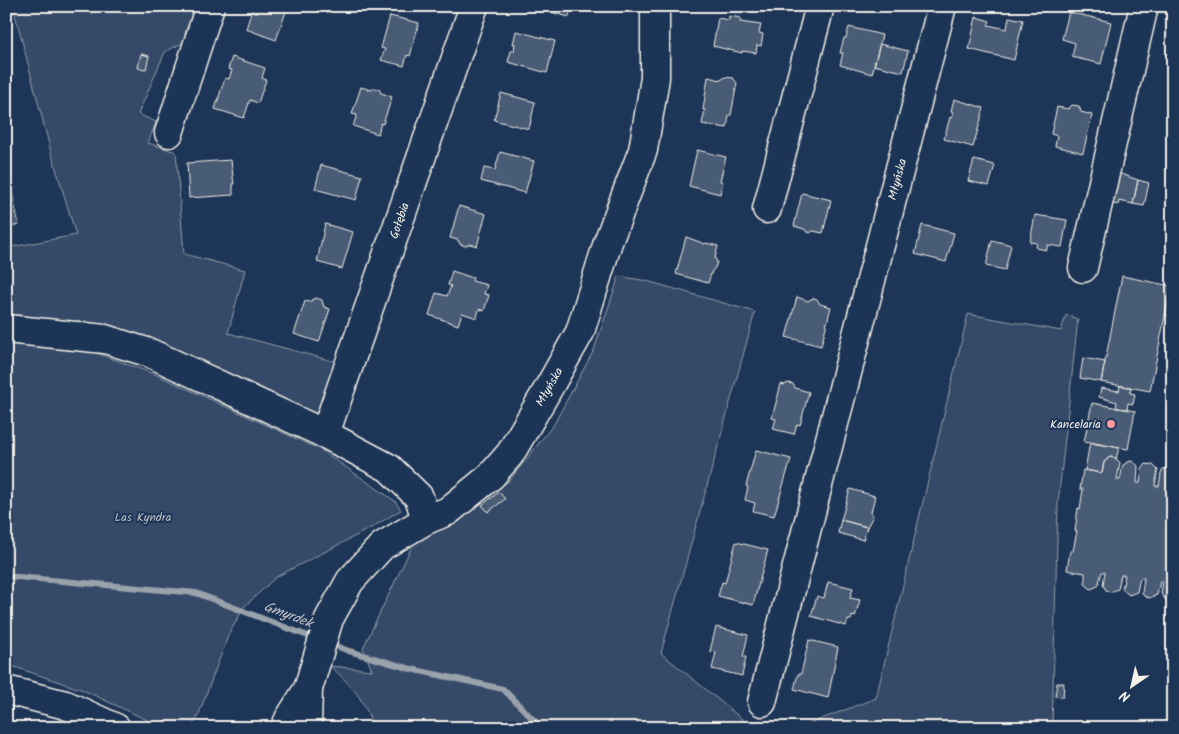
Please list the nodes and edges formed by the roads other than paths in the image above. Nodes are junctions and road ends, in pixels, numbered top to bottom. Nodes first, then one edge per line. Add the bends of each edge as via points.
1 (210, 6) edge
2 (474, 6) edge
3 (655, 6) edge
4 (820, 6) edge
5 (942, 6) edge
6 (1144, 6) edge
7 (169, 134) dead end
8 (767, 209) dead end
9 (1082, 268) dead end
10 (6, 329) edge
11 (325, 434) junction
12 (426, 520) junction
13 (308, 689) junction
14 (6, 690) edge
15 (762, 702) dead end
16 (116, 728) edge
17 (285, 728) edge
18 (308, 728) edge

1 - 7 street
2 - 11 street, Gołębia
3 - 12 street, Młyńska via 655,78 643,150 608,242 580,332 510,454 491,476 448,511
4 - 8 street
5 - 15 street, Młyńska
6 - 9 street
10 - 11 street via 105,339 150,354
11 - 12 street via 389,468 402,479 419,497
12 - 13 street, Młyńska via 382,546 350,581 329,619
13 - 17 street, Młyńska
13 - 18 street, Młyńska
14 - 16 street via 66,705

